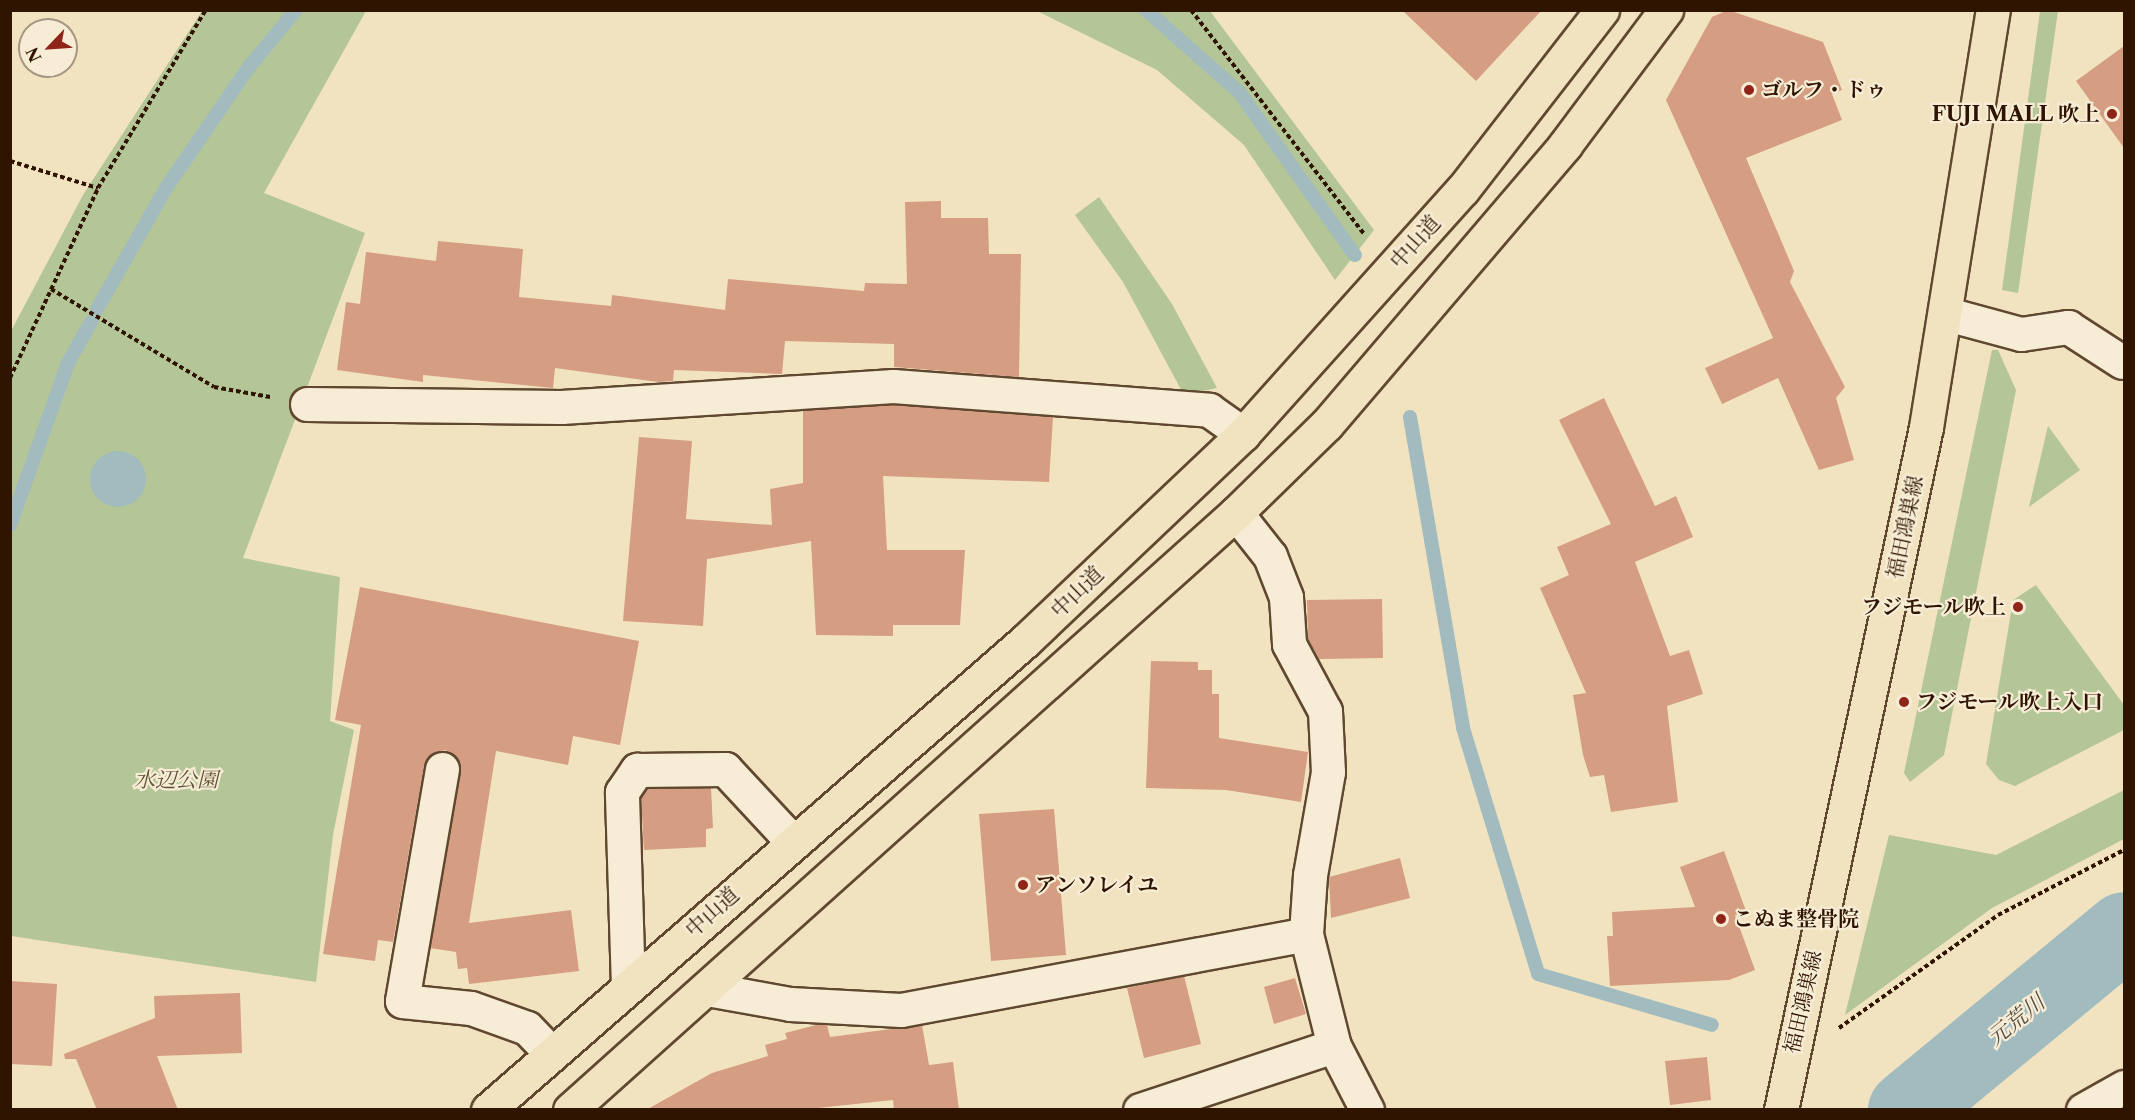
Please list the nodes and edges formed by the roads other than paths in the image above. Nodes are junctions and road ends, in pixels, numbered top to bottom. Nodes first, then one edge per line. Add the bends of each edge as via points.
1 (1666, 10) edge
2 (1993, 10) edge
3 (1596, 13) edge
4 (1947, 314) junction
5 (2122, 362) dead end
6 (307, 404) road end
7 (1243, 434) junction
8 (1236, 513) junction
9 (442, 769) dead end
10 (792, 841) junction
11 (1306, 934) junction
12 (628, 987) junction
13 (707, 989) junction
14 (1334, 1046) junction
15 (552, 1054) junction
16 (2124, 1087) edge
17 (488, 1110) edge
18 (570, 1110) edge
19 (1140, 1110) edge
20 (1367, 1110) edge
21 (1781, 1110) edge
22 (2083, 1110) edge

1 - 8 main road via 1564,144 1327,424
2 - 4 main road, 福田鴻巣線
3 - 7 main road, 中山道 via 1463,189
4 - 5 street via 2021,334 2068,327
4 - 21 main road, 福田鴻巣線
6 - 7 street via 561,407 893,386 1209,410
7 - 10 main road, 中山道 via 1024,642
8 - 11 street via 1270,556 1286,597 1289,644 1325,711 1328,772 1310,875
8 - 13 main road
9 - 15 street via 402,1001 471,1008 505,1020 527,1028
10 - 12 main road, 中山道
10 - 12 street via 725,769 637,770 622,792
11 - 13 street via 901,1010 790,1004
11 - 14 street
12 - 15 main road, 中山道
13 - 18 main road
14 - 19 street
14 - 20 street
15 - 17 main road, 中山道
16 - 22 street

